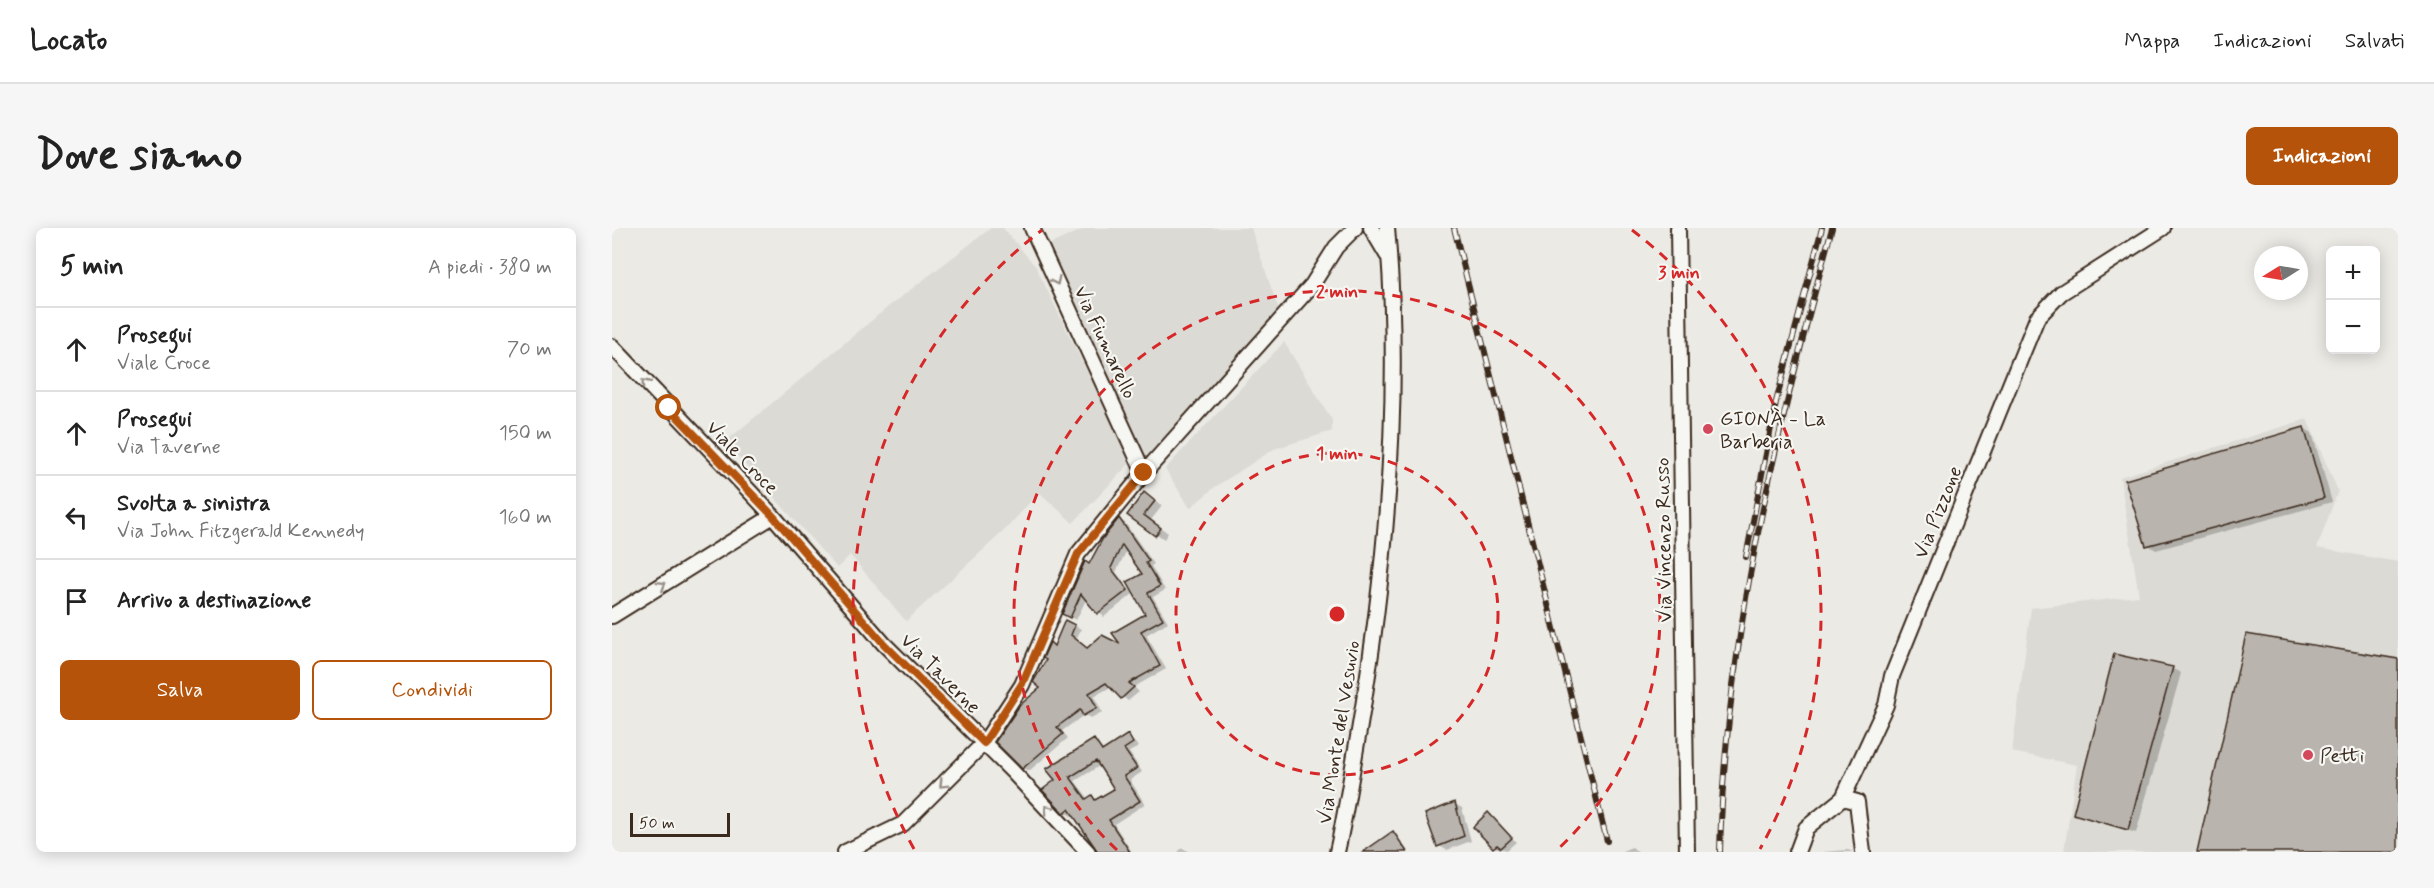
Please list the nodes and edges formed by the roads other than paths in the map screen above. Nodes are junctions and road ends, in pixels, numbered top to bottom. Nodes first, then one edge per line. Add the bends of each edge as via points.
1 (1032, 228) edge
2 (1339, 228) edge
3 (1355, 228) edge
4 (1371, 228) edge
5 (1387, 228) edge
6 (1678, 228) edge
7 (2163, 228) edge
8 (1336, 247) junction
9 (1390, 260) junction
10 (612, 346) edge
11 (1144, 473) junction
12 (773, 516) junction
13 (612, 616) edge
14 (984, 743) junction
15 (1843, 798) junction
16 (1335, 850) edge
17 (845, 852) edge
18 (1088, 852) edge
19 (1687, 852) edge
20 (1797, 852) edge
21 (1863, 852) edge

1 -> 11 street, Via Fiumarello
2 - 8 street
3 - 8 street
4 - 9 street, Via Monte del Vesuvio
5 - 9 street, Via Monte del Vesuvio
6 - 19 street, Via Vincenzo Russo
7 - 15 street, Via Pizzone via 2061,293 2037,318 1892,676 1886,705
8 - 11 street via 1312,285
9 - 16 street, Via Monte del Vesuvio via 1393,355 1386,521 1366,687
12 -> 10 street, Viale Croce
11 - 14 street via 1078,554 1022,684
13 -> 12 street
12 - 14 street, Via Taverne via 884,644
14 -> 17 street via 903,824
18 -> 14 street, Via Taverne
15 - 20 street, Via Pizzone via 1806,828
15 - 21 street via 1857,802

